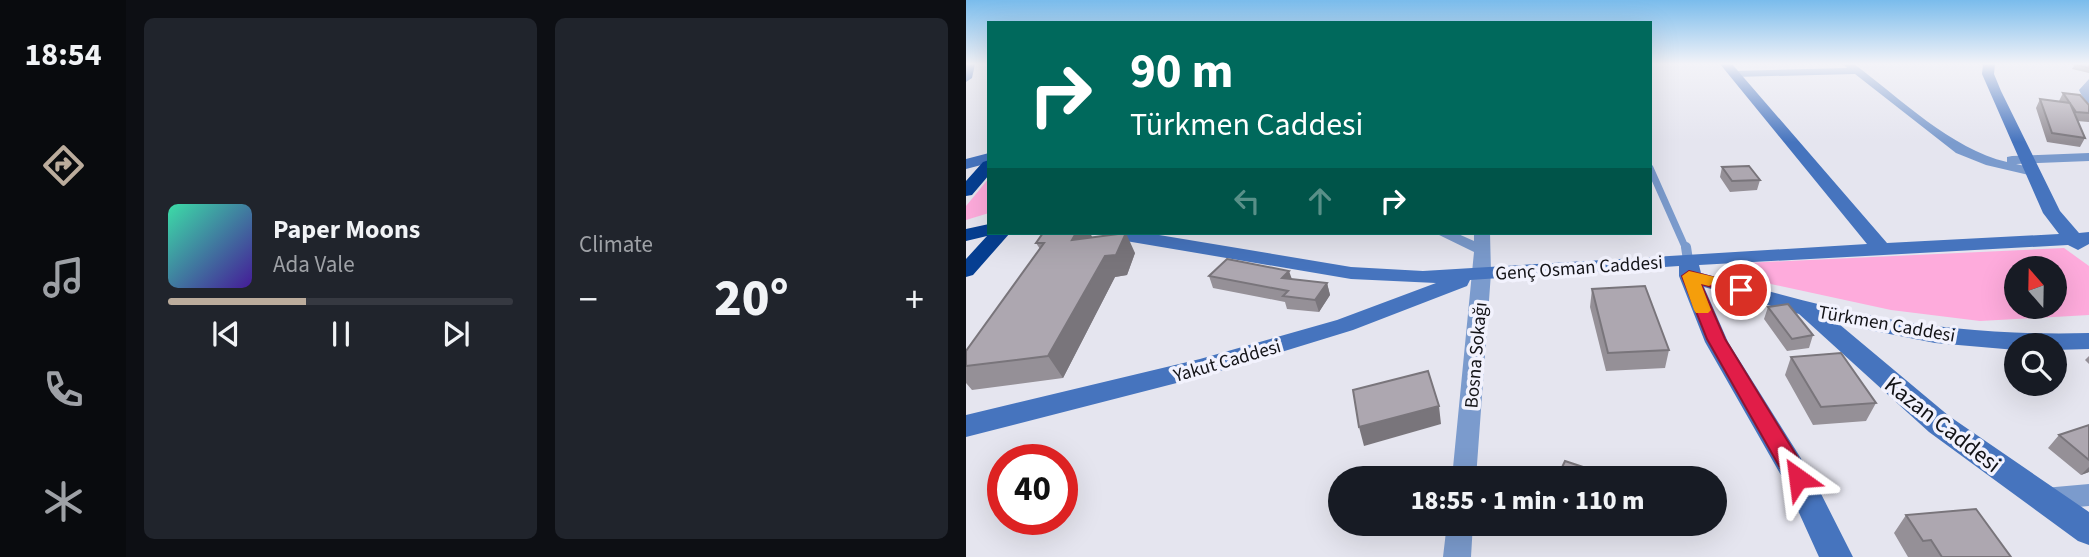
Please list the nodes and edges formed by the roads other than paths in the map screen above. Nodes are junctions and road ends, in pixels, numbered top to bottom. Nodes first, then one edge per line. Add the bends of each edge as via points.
1 (1748, 90) edge
2 (1881, 90) edge
3 (1997, 90) edge
4 (2089, 157) edge
5 (987, 159) edge
6 (966, 164) edge
7 (2029, 166) junction
8 (987, 167) edge
9 (1652, 172) edge
10 (966, 191) edge
11 (987, 230) edge
12 (966, 235) edge
13 (998, 235) edge
14 (1129, 235) edge
15 (1447, 235) edge
16 (2080, 238) edge
17 (1882, 249) junction
18 (1482, 252) edge
19 (2089, 253) edge
20 (1689, 268) junction
21 (966, 271) edge
22 (1805, 307) junction
23 (2089, 341) edge
24 (966, 426) edge
25 (1465, 466) edge
26 (2089, 495) edge
27 (2044, 499) junction
28 (2087, 530) edge
29 (1459, 536) edge
30 (1457, 557) edge
31 (1836, 557) edge

1 - 17 street
2 - 7 street via 1948,142 1991,162
3 - 7 street
4 - 7 street
5 - 6 street
7 - 16 street via 2052,213
8 - 10 highway
9 - 20 lane via 1682,237
11 - 12 highway
13 - 21 highway
14 - 18 street, Genç Osman Caddesi via 1351,272 1423,277
15 - 18 street
16 - 17 street, Genç Osman Caddesi
16 - 19 street
17 - 20 street, Genç Osman Caddesi
18 - 20 street, Genç Osman Caddesi
18 - 24 street, Yakut Caddesi via 1345,325 1200,368
18 - 25 street, Bosna Sokağı
20 - 22 street, Türkmen Caddesi
20 - 31 street via 1716,339 1798,478
22 - 23 street, Türkmen Caddesi via 1932,334
22 - 27 street, Kazan Caddesi via 1939,424
26 - 27 street
27 - 28 street, Kazan Caddesi
29 - 30 street

